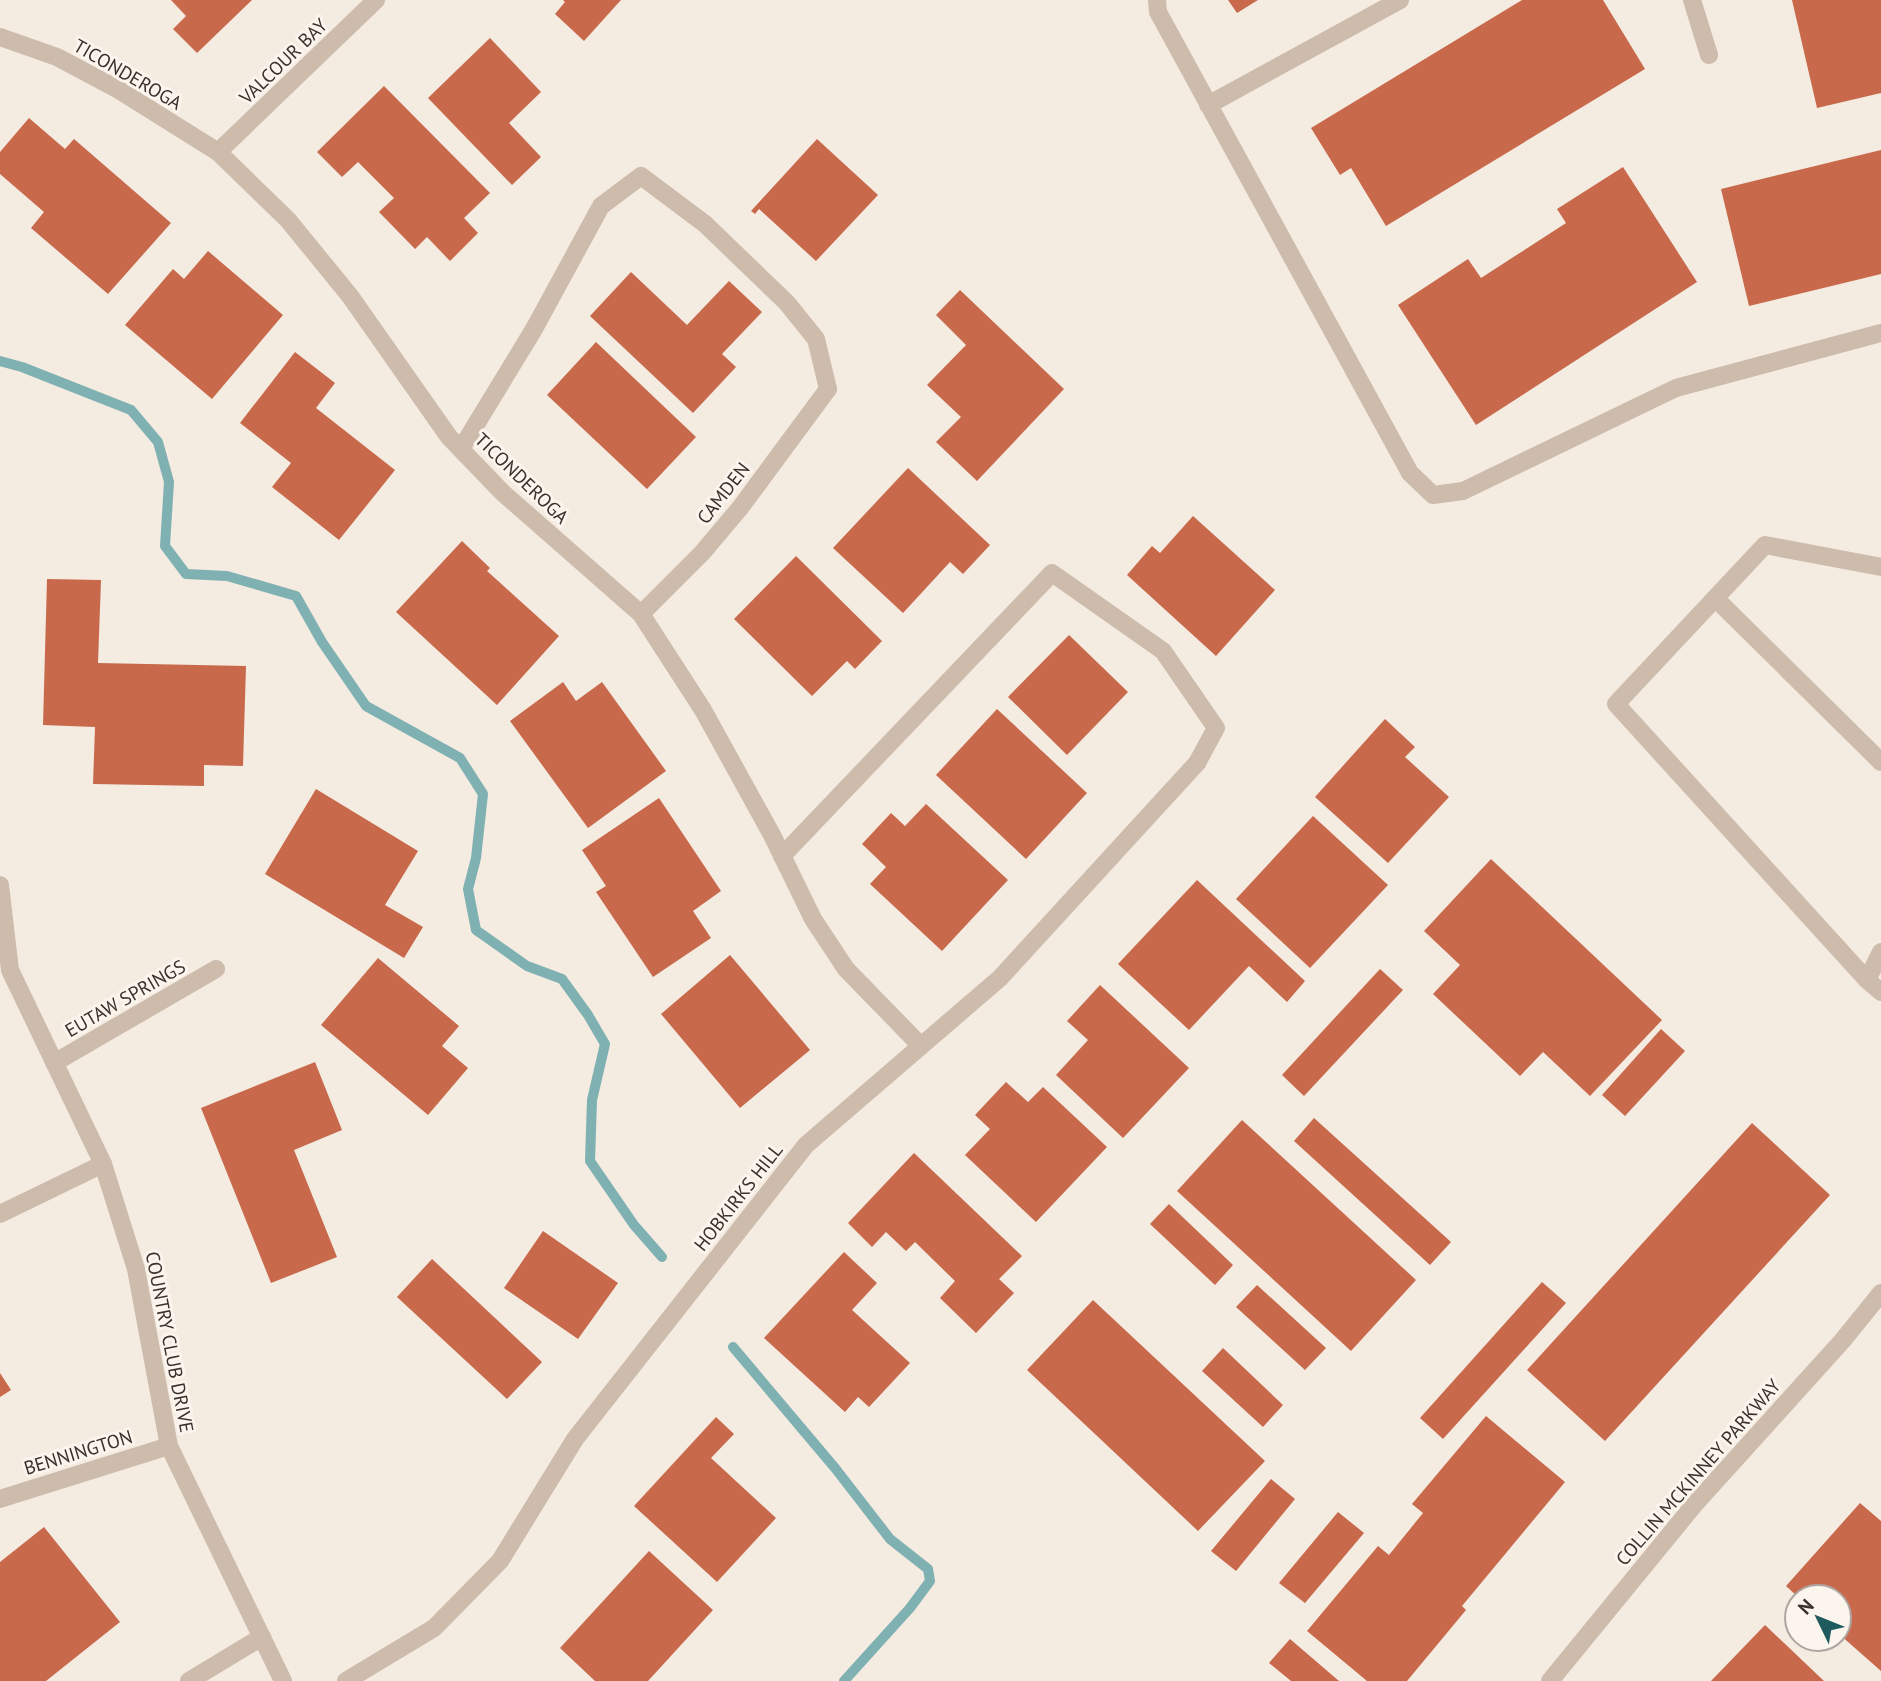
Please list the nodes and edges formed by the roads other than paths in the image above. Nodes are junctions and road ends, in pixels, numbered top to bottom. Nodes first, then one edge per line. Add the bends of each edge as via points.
1 (376, 0) edge
2 (1157, 0) edge
3 (1400, 0) edge
4 (1692, 0) edge
5 (0, 37) edge
6 (1709, 54) dead end
7 (1208, 105) junction
8 (218, 152) junction
9 (1881, 333) edge
10 (461, 449) junction
11 (1881, 568) edge
12 (1715, 598) junction
13 (641, 614) junction
14 (1881, 762) edge
15 (782, 856) junction
16 (0, 885) edge
17 (1881, 952) edge
18 (216, 969) dead end
19 (5, 971) edge
20 (1867, 980) junction
21 (1881, 992) edge
22 (921, 1046) junction
23 (54, 1063) junction
24 (103, 1164) junction
25 (0, 1214) edge
26 (1881, 1293) edge
27 (169, 1446) junction
28 (0, 1499) edge
29 (262, 1637) junction
30 (190, 1681) edge
31 (283, 1681) edge
32 (346, 1681) edge
33 (1550, 1681) edge

1 - 8 street, VALCOUR BAY
2 - 7 street via 1158,12
3 - 7 street
4 - 6 street
5 - 8 street, TICONDEROGA via 57,57 120,90
7 - 9 street via 1410,473 1433,495 1464,491 1676,388
8 - 10 street, TICONDEROGA via 288,220 350,296
10 - 13 street, TICONDEROGA via 503,493
10 - 13 street, CAMDEN via 601,206 641,176 705,223 787,303 816,339 828,389 702,554
11 - 12 street via 1765,545
12 - 14 street
12 - 20 street via 1616,704
13 - 15 street, TICONDEROGA via 703,710
15 - 22 street, TICONDEROGA via 813,919 846,968
15 - 22 street, HOBKIRKS HILL via 1052,573 1163,652 1216,728 1197,763 1000,978
16 - 19 street, COUNTRY CLUB DRIVE
17 - 20 street
18 - 23 street, EUTAW SPRINGS
19 - 23 street, COUNTRY CLUB DRIVE
20 - 21 street
22 - 32 street, HOBKIRKS HILL via 806,1145 575,1439 500,1561 434,1628
23 - 24 street, COUNTRY CLUB DRIVE
24 - 25 street
24 - 27 street, COUNTRY CLUB DRIVE via 136,1269
26 - 33 street, COLLIN MCKINNEY PARKWAY via 1694,1506
27 - 28 street, BENNINGTON
27 - 29 street, COUNTRY CLUB DRIVE
29 - 30 street
29 - 31 street, COUNTRY CLUB DRIVE

